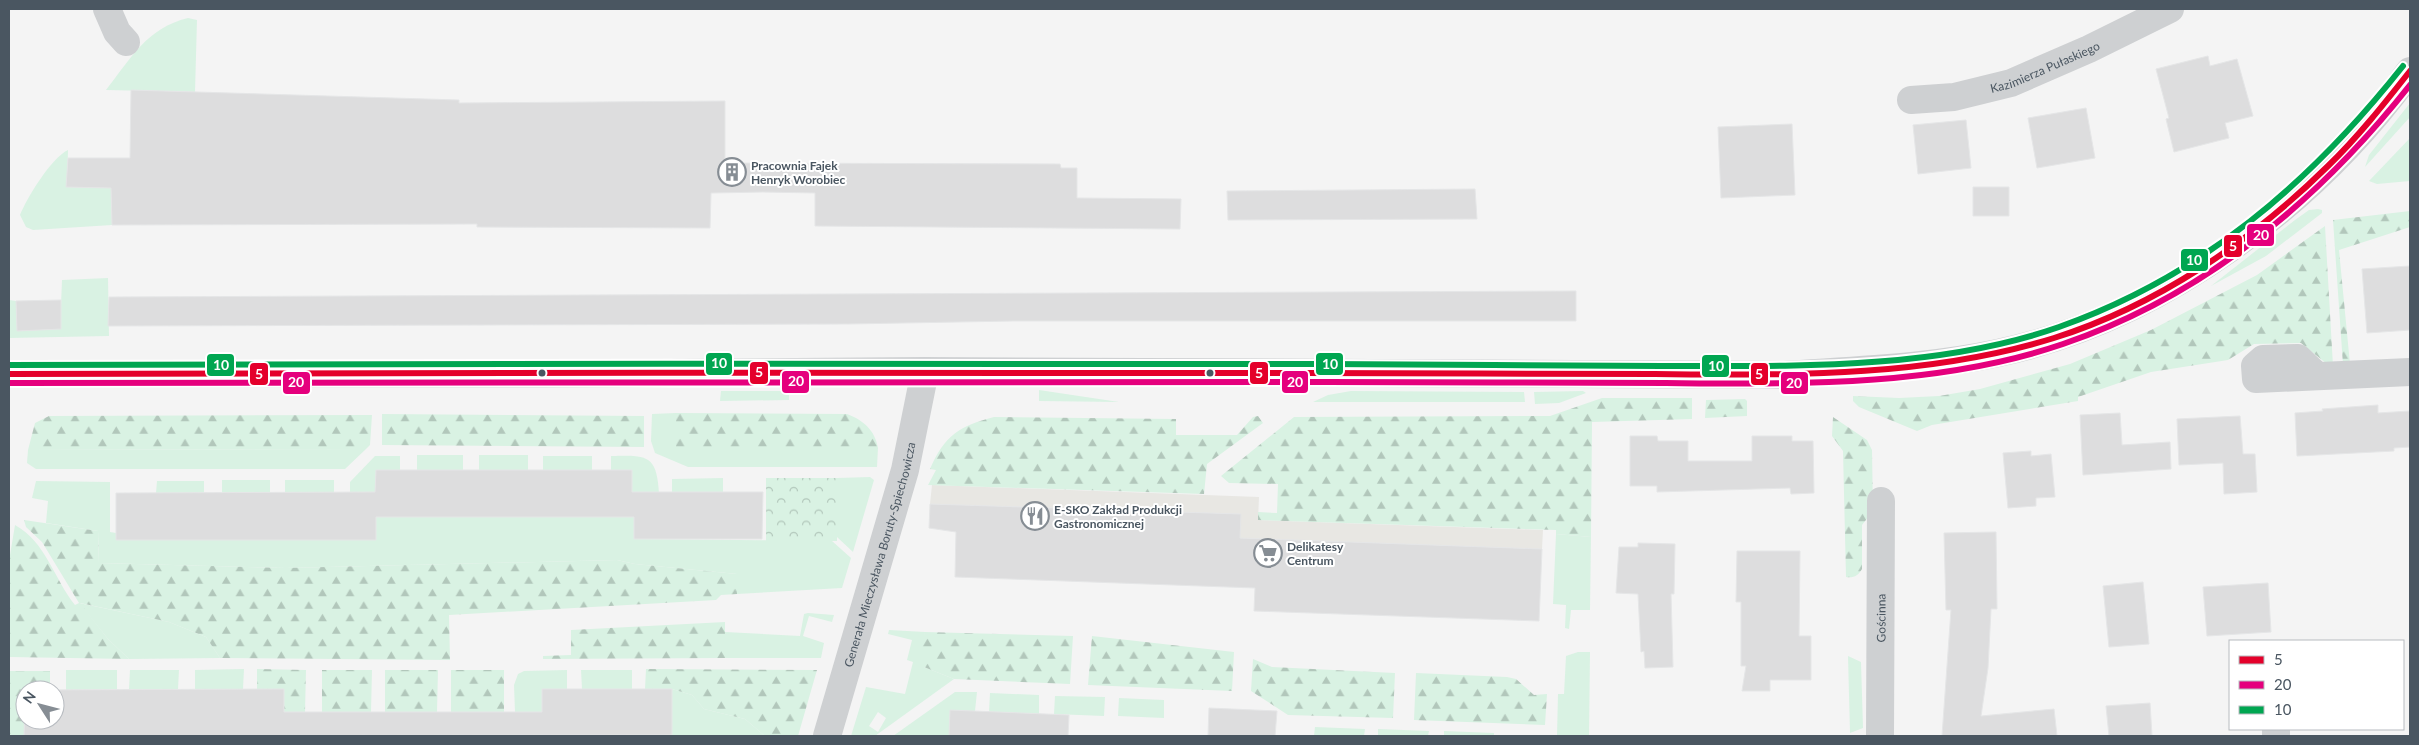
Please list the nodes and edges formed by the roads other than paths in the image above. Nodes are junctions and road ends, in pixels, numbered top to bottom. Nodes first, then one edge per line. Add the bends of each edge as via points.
1 (107, 9) edge
2 (2170, 9) edge
3 (126, 42) dead end
4 (2410, 71) edge
5 (1911, 100) dead end
6 (925, 371) junction
7 (2410, 372) edge
8 (9, 374) edge
9 (2317, 376) dead end
10 (1882, 501) dead end
11 (826, 736) edge
12 (1880, 736) edge

1 - 3 street via 117,32
2 - 5 street, Kazimierza Pułaskiego via 2011,83 1954,97
4 - 6 street via 2388,102 2326,168 2270,216 2196,270 2151,298 2101,322 2000,352 1908,367 1784,376
6 - 8 street
6 - 11 street, Generała Mieczysława Boruty-Spiechowicza via 905,470
7 - 9 street
10 - 12 street, Gościnna

